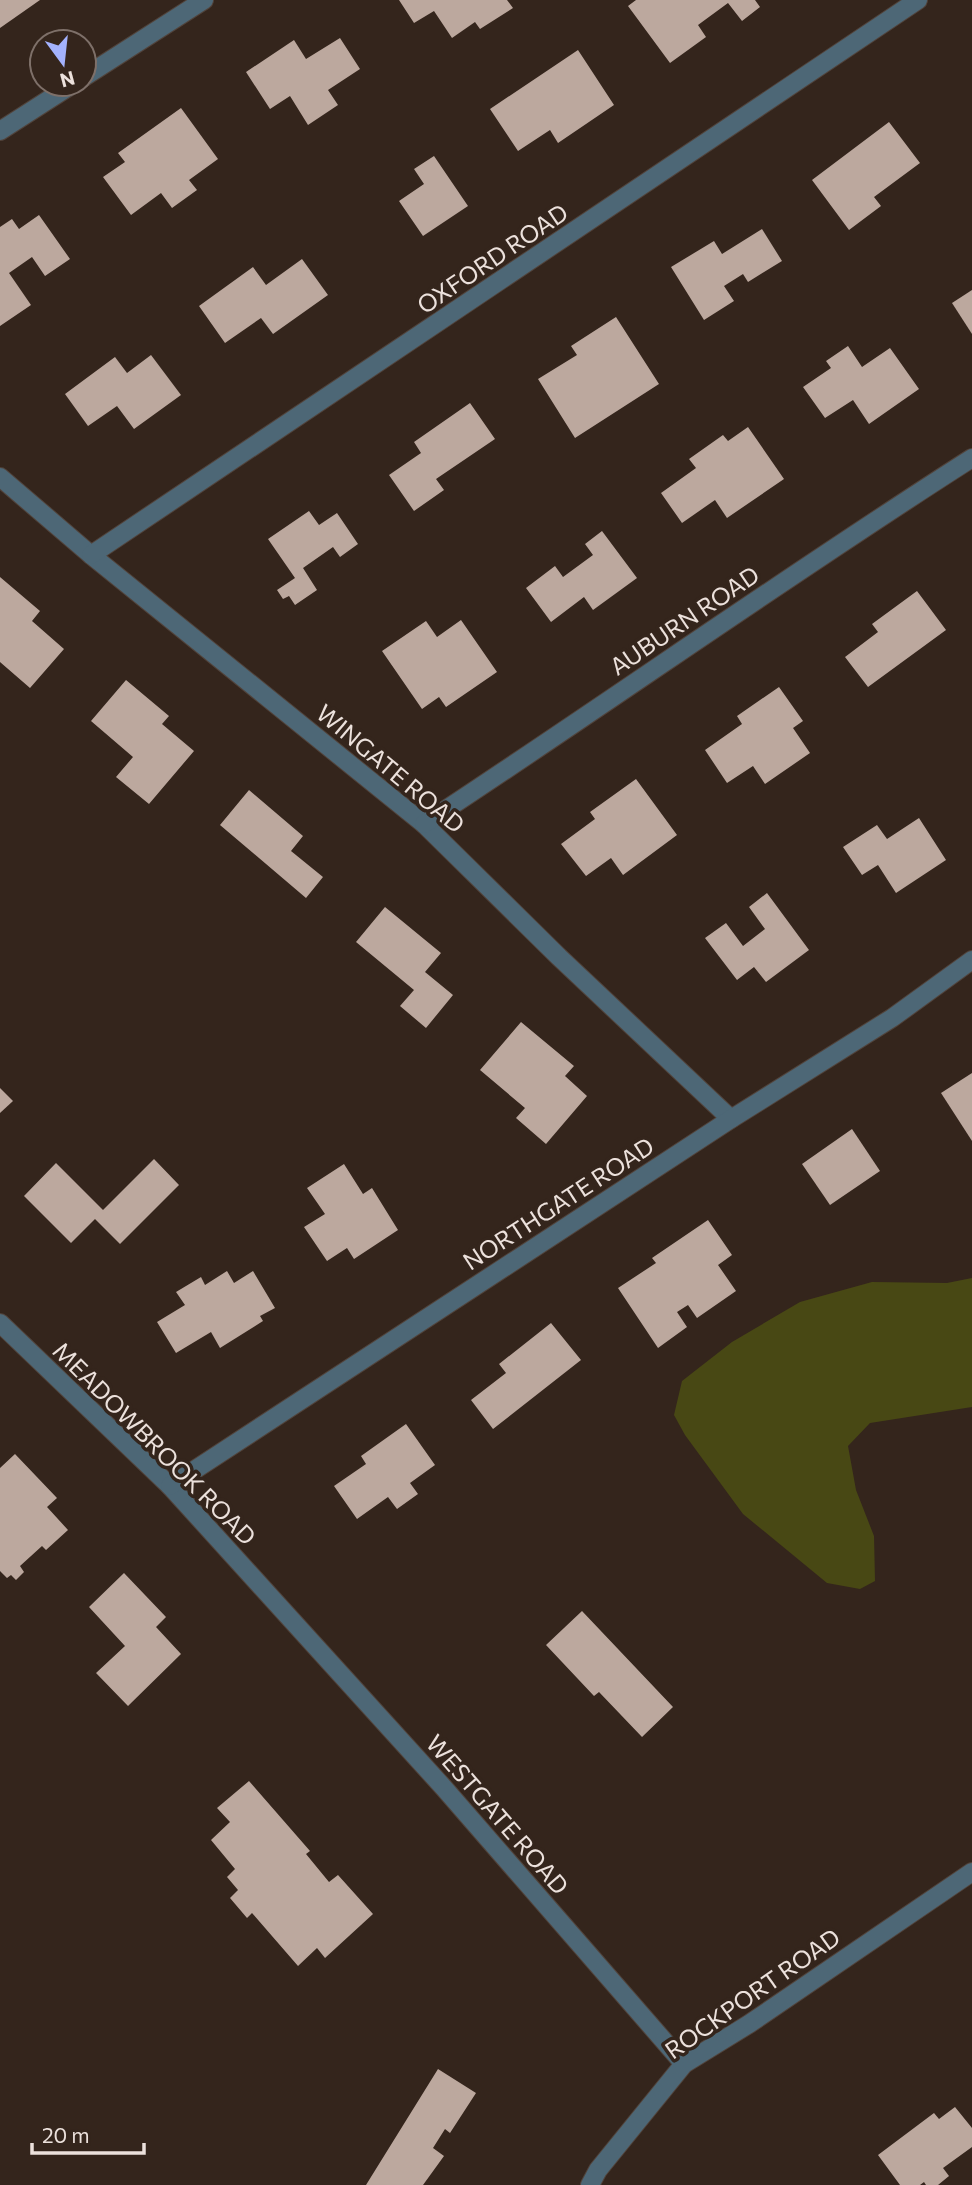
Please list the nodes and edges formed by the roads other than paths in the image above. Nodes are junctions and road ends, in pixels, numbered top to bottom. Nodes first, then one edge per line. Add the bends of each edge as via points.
1 (204, 0) edge
2 (918, 0) edge
3 (98, 68) edge
4 (51, 98) edge
5 (0, 131) edge
6 (972, 458) edge
7 (0, 477) edge
8 (91, 555) junction
9 (424, 824) junction
10 (972, 960) edge
11 (731, 1119) junction
12 (0, 1323) edge
13 (170, 1486) junction
14 (273, 1599) joint
15 (972, 1872) edge
16 (684, 2064) junction
17 (590, 2185) edge

1 - 3 street
2 - 8 street, OXFORD ROAD
4 - 5 street
6 - 9 street, AUBURN ROAD via 847,537
7 - 8 street, WINGATE ROAD
8 - 9 street, WINGATE ROAD
9 - 11 street, WINGATE ROAD
10 - 11 street, NORTHGATE ROAD via 892,1018
11 - 13 street, NORTHGATE ROAD
12 - 13 street, MEADOWBROOK ROAD
13 - 14 street, MEADOWBROOK ROAD
14 - 16 street, WESTGATE ROAD
15 - 16 street, ROCKPORT ROAD
16 - 17 street, ROCKPORT ROAD

